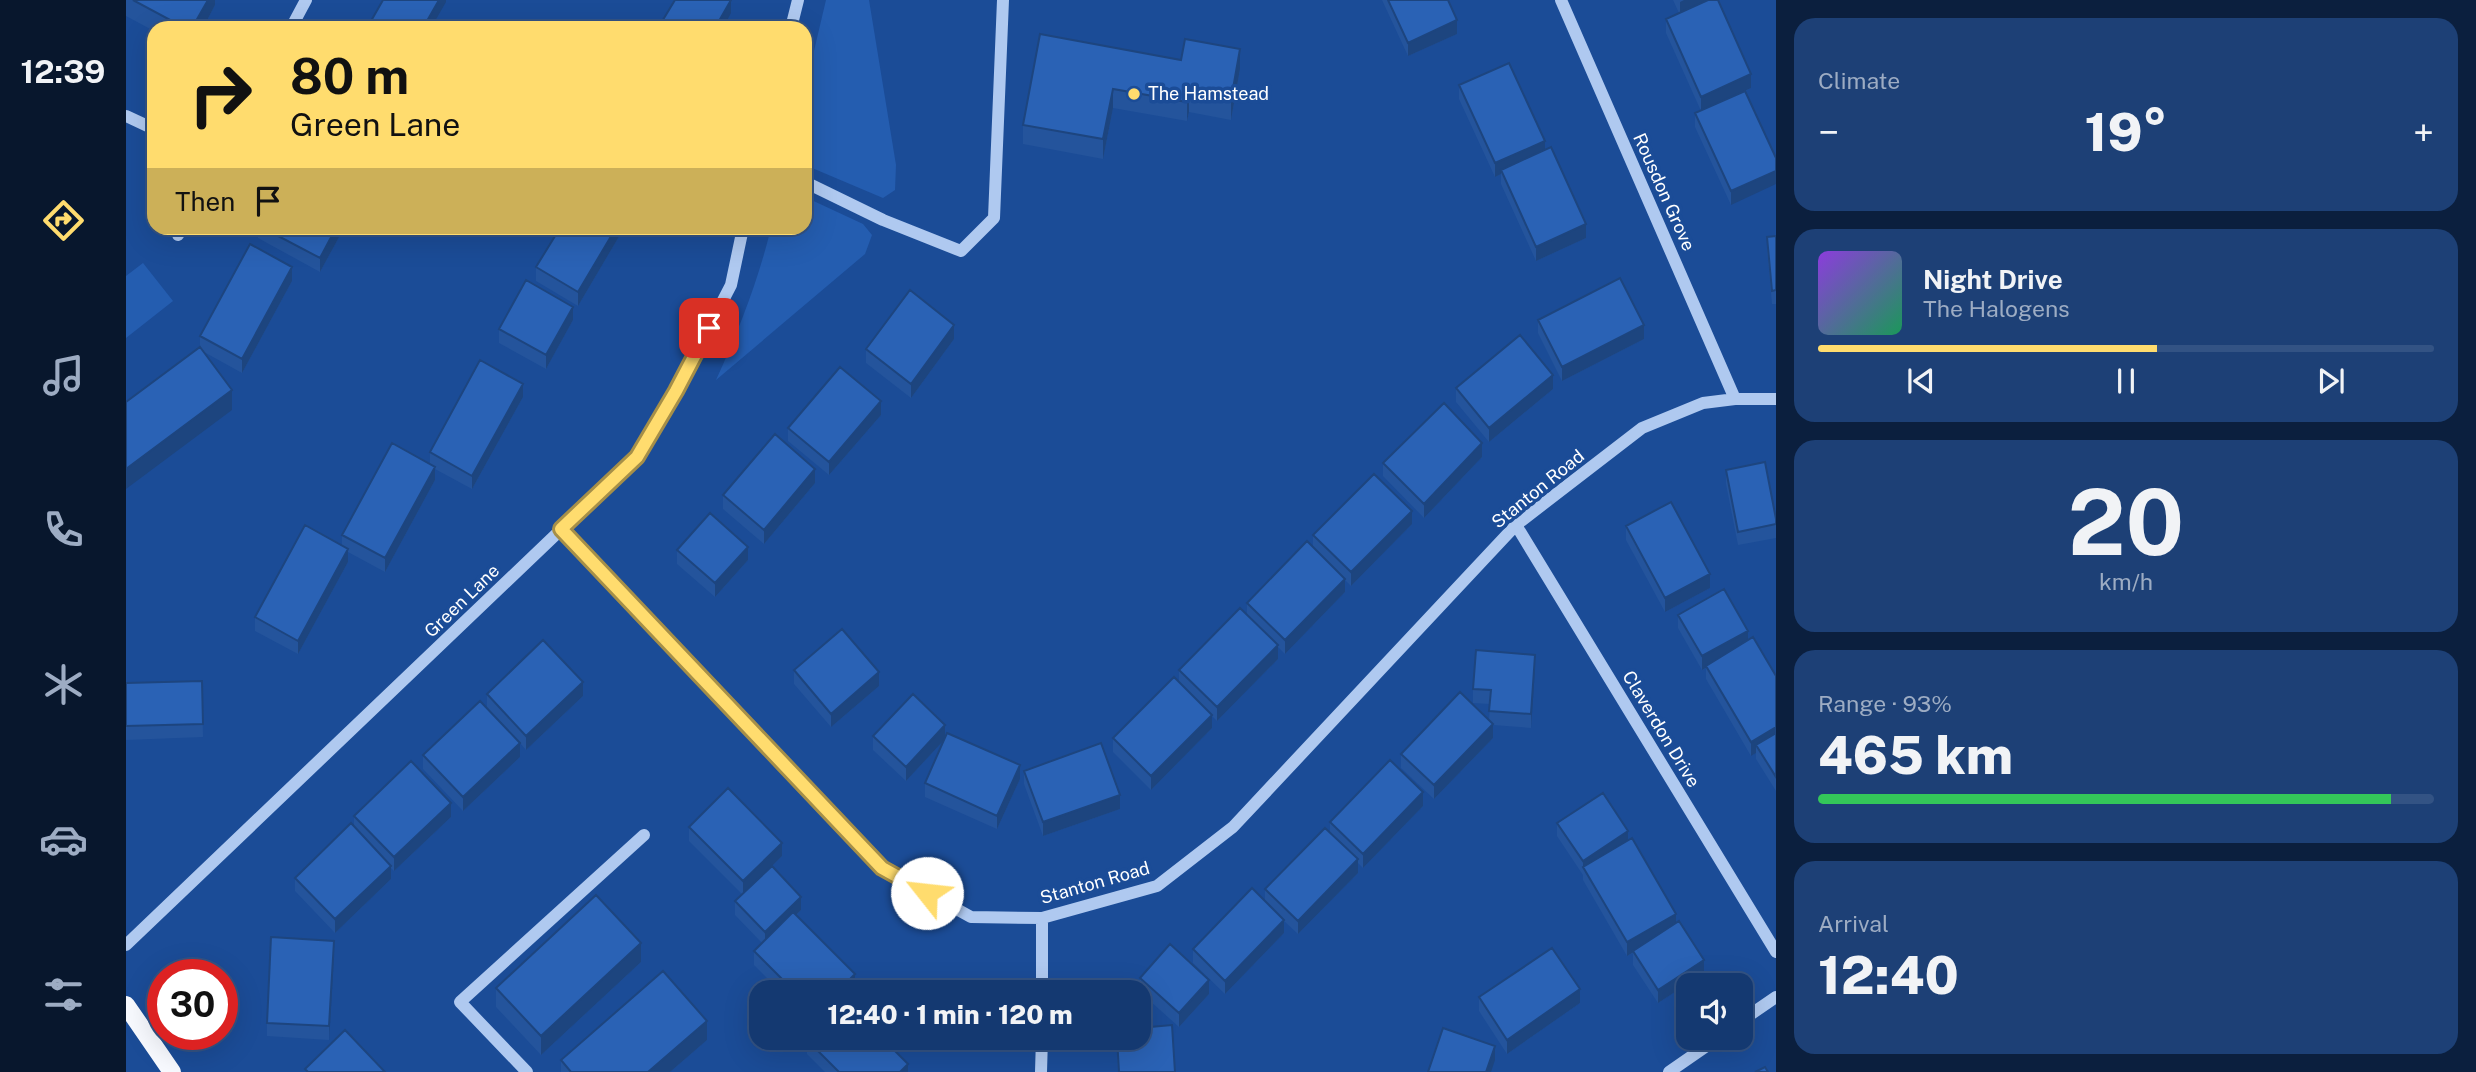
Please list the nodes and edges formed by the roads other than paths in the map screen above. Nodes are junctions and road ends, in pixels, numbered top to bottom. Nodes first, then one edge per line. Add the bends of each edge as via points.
1 (306, 0) edge
2 (798, 0) edge
3 (1003, 0) edge
4 (1561, 0) edge
5 (295, 21) edge
6 (793, 21) edge
7 (126, 116) edge
8 (147, 126) edge
9 (812, 185) edge
10 (742, 235) edge
11 (1735, 399) junction
12 (1776, 399) edge
13 (1516, 525) junction
14 (561, 529) junction
15 (644, 835) dead end
16 (1042, 918) junction
17 (126, 945) edge
18 (1776, 952) edge
19 (1042, 980) edge
20 (1776, 997) edge
21 (126, 1005) edge
22 (1753, 1013) edge
23 (1042, 1050) edge
24 (1701, 1050) edge
25 (172, 1072) edge
26 (527, 1072) edge
27 (1041, 1072) edge
28 (1669, 1072) edge

1 - 5 street
2 - 6 street
3 - 9 street via 994,218 961,251
4 - 11 street, Rousdon Grove
7 - 8 street
10 - 14 street, Green Lane via 731,285 637,457
11 - 12 street, Stanton Road
11 - 13 street, Stanton Road via 1703,402 1642,428
13 - 16 street, Stanton Road via 1234,827 1157,886
13 - 18 street, Claverdon Drive
14 - 16 street, Stanton Road via 882,868 971,917
14 - 17 street, Green Lane
15 - 26 street via 460,1002
16 - 19 street
20 - 22 street
21 - 25 main road
23 - 27 street
24 - 28 street

